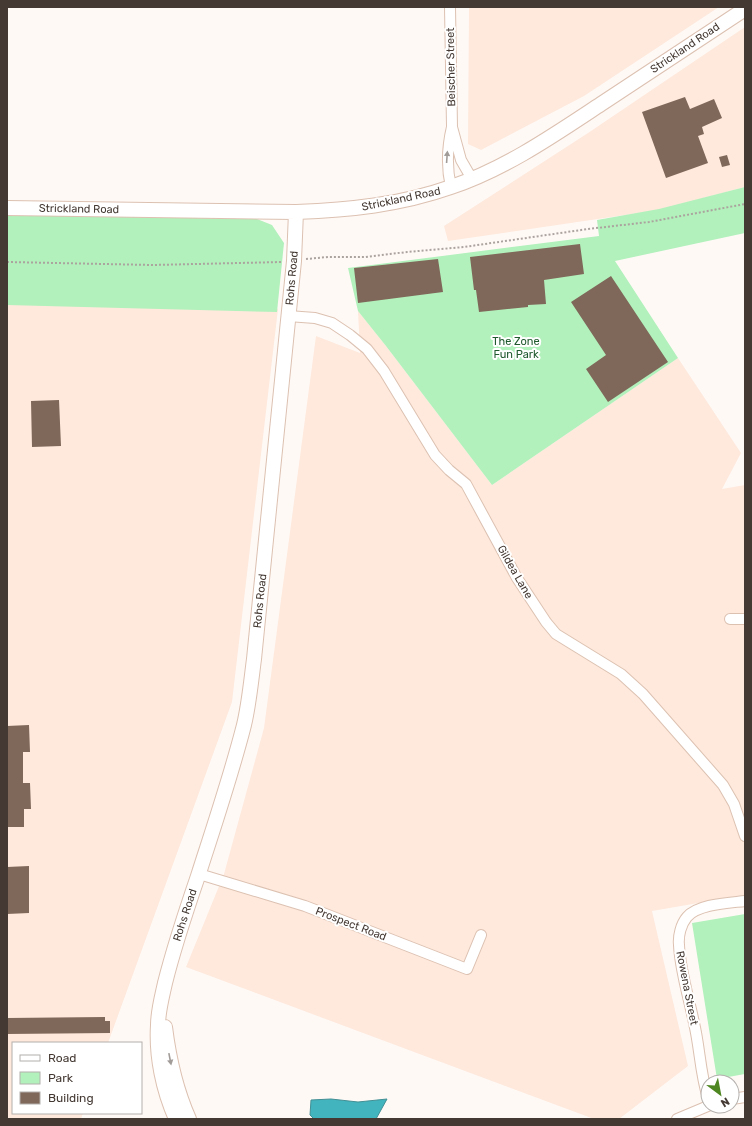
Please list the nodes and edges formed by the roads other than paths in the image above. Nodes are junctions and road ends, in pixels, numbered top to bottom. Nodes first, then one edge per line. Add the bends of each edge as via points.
1 (450, 7) edge
2 (745, 9) edge
3 (452, 127) junction
4 (472, 179) junction
5 (451, 187) junction
6 (7, 208) edge
7 (296, 212) junction
8 (288, 316) junction
9 (730, 619) dead end
10 (745, 619) edge
11 (745, 836) edge
12 (199, 874) junction
13 (745, 901) edge
14 (481, 935) dead end
15 (166, 979) junction
16 (701, 1074) edge
17 (700, 1109) edge
18 (176, 1119) edge
19 (189, 1119) edge
20 (677, 1119) edge

1 - 3 street, Beischer Street
2 - 4 main road, Strickland Road via 542,142
3 - 4 street, Beischer Street via 461,160
5 -> 3 street, Beischer Street via 447,165
4 - 5 main road, Strickland Road
5 - 7 main road, Strickland Road via 369,207
6 - 7 main road, Strickland Road
7 - 8 main road, Rohs Road
8 - 11 street, Gildea Lane via 315,318 332,324 368,348 435,455 466,484 517,578 546,622 556,634 621,674 643,694 723,785 734,804
8 - 12 main road, Rohs Road via 249,697 237,750
9 - 10 street
12 - 14 street, Prospect Road via 305,906 467,969
12 - 15 main road, Rohs Road via 177,937
13 - 16 street, Rowena Street via 707,906 696,911 688,916 679,934 680,957 695,1024
15 - 18 main road, Rohs Road via 160,1007 158,1044 164,1084
15 -> 19 main road, Rohs Road via 164,1008 167,1042 177,1087
17 - 20 street

